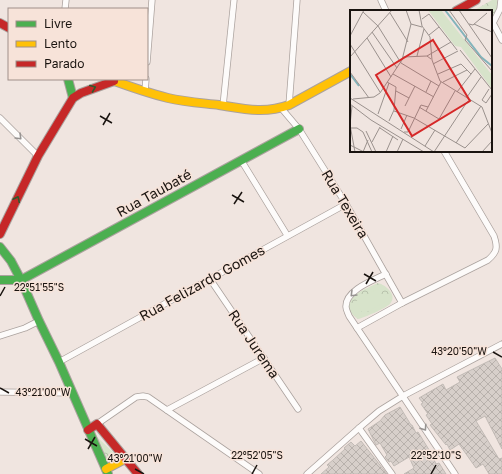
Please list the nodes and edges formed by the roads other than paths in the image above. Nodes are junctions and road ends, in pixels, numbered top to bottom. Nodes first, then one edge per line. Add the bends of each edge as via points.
1 (152, 0) edge
2 (234, 0) edge
3 (297, 0) edge
4 (382, 0) edge
5 (476, 0) edge
6 (501, 0) edge
7 (464, 7) edge
8 (386, 10) edge
9 (492, 23) edge
10 (502, 40) edge
11 (148, 50) edge
12 (350, 72) edge
13 (68, 80) edge
14 (112, 80) edge
15 (146, 80) edge
16 (145, 91) junction
17 (72, 98) junction
18 (223, 106) junction
19 (285, 107) junction
20 (0, 118) edge
21 (299, 129) junction
22 (445, 152) edge
23 (38, 156) junction
24 (241, 160) junction
25 (346, 204) junction
26 (0, 234) edge
27 (287, 235) junction
28 (0, 247) edge
29 (386, 274) junction
30 (210, 278) junction
31 (0, 280) edge
32 (22, 280) junction
33 (402, 303) junction
34 (39, 321) junction
35 (357, 328) junction
36 (0, 336) edge
37 (502, 344) edge
38 (264, 358) junction
39 (59, 362) junction
40 (0, 392) edge
41 (72, 393) junction
42 (403, 396) junction
43 (298, 409) dead end
44 (167, 410) junction
45 (97, 424) junction
46 (359, 428) junction
47 (88, 430) junction
48 (125, 459) junction
49 (107, 472) edge
50 (138, 474) edge
51 (259, 474) edge
52 (307, 474) edge
53 (392, 474) edge
54 (455, 474) edge

1 - 11 street
2 - 18 street
3 - 19 street
4 - 8 street
5 - 7 street
6 - 9 street via 498,16
9 - 10 street
12 - 19 street
13 - 17 street
14 - 16 street
17 -> 14 street
15 - 16 street
16 - 18 street via 168,98
17 - 23 street
18 - 19 street via 257,111
19 - 21 street, Rua Texeira
20 -> 23 street
21 - 24 street, Rua Taubaté
21 - 25 street, Rua Texeira
22 - 33 street via 494,236 497,248 488,260
26 -> 23 street
24 - 27 street
24 - 32 street, Rua Taubaté
25 - 27 street, Rua Felizardo Gomes
25 - 29 street, Rua Texeira
27 - 30 street, Rua Felizardo Gomes
28 - 32 street
29 - 33 street, Rua Texeira
29 -> 35 street via 362,286 349,297 346,307
30 - 38 street, Rua Jurema
30 - 39 street, Rua Felizardo Gomes
31 - 32 street
32 - 34 street
33 - 35 street
34 - 36 street
34 - 39 street
35 - 42 street
37 - 42 street
38 - 43 street, Rua Jurema
38 - 44 street
39 - 41 street
40 - 41 street
41 - 47 street
42 - 46 street
42 -> 54 street
44 - 45 street via 148,397 136,397
44 - 51 street
45 - 47 street
45 - 48 street
46 - 52 street
46 - 53 street
47 - 49 street
48 - 49 street
48 - 50 street

